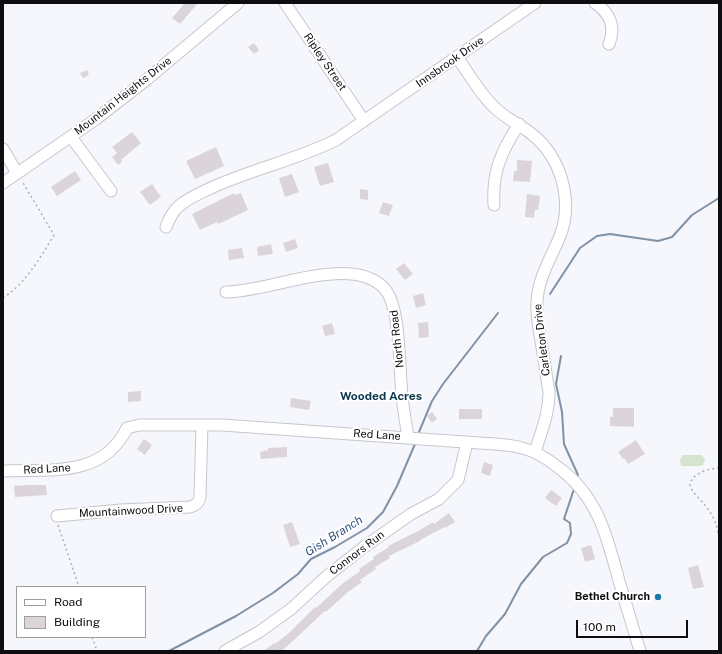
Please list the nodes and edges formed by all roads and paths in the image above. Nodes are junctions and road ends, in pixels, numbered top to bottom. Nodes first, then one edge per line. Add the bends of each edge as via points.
1 (285, 3) edge
2 (535, 3) edge
3 (595, 3) edge
4 (231, 5) edge
5 (609, 44) dead end
6 (457, 57) junction
7 (364, 121) junction
8 (519, 124) junction
9 (71, 137) junction
10 (3, 149) edge
11 (18, 173) junction
12 (3, 183) edge
13 (111, 191) dead end
14 (494, 205) dead end
15 (166, 226) dead end
16 (226, 292) dead end
17 (3, 298) edge
18 (202, 425) junction
19 (408, 437) junction
20 (467, 442) junction
21 (534, 452) junction
22 (719, 468) edge
23 (3, 471) edge
24 (57, 516) joint
25 (719, 541) edge
26 (79, 586) edge
27 (92, 638) edge
28 (97, 651) edge
29 (225, 651) edge
30 (640, 651) edge

1 - 7 street, Ripley Street
2 - 6 street, Innsbrook Drive
3 - 5 street via 605,11 612,24
4 - 9 street, Mountain Heights Drive via 146,80
6 - 7 street, Innsbrook Drive
6 - 8 street, Carleton Drive via 494,108
7 - 15 street, Innsbrook Drive via 320,148 200,193 179,206
8 - 14 street via 502,151 497,166
8 - 21 street, Carleton Drive via 539,140 552,157 562,180 566,205 563,225 542,275 537,301 549,404
9 - 11 street, Mountain Heights Drive
9 - 13 street
10 - 11 street
11 - 12 street, Mountain Heights Drive
11 - 17 path via 54,235 29,272
16 - 19 street, North Road via 254,290 335,273 363,276 379,283 388,294 395,311
18 - 19 street, Red Lane
18 - 23 street, Red Lane via 140,425 127,428 112,450 101,459 83,466
18 - 24 street, Mountainwood Drive via 200,497 195,506
19 - 20 street, Red Lane
20 - 21 street, Red Lane via 512,446
20 - 29 street, Connors Run via 458,480 439,498 364,546 259,632
21 - 30 street, Red Lane via 564,472 595,507 608,538
22 - 25 path via 699,474 693,478 690,485 716,522
24 - 26 path via 60,534
27 - 28 path

